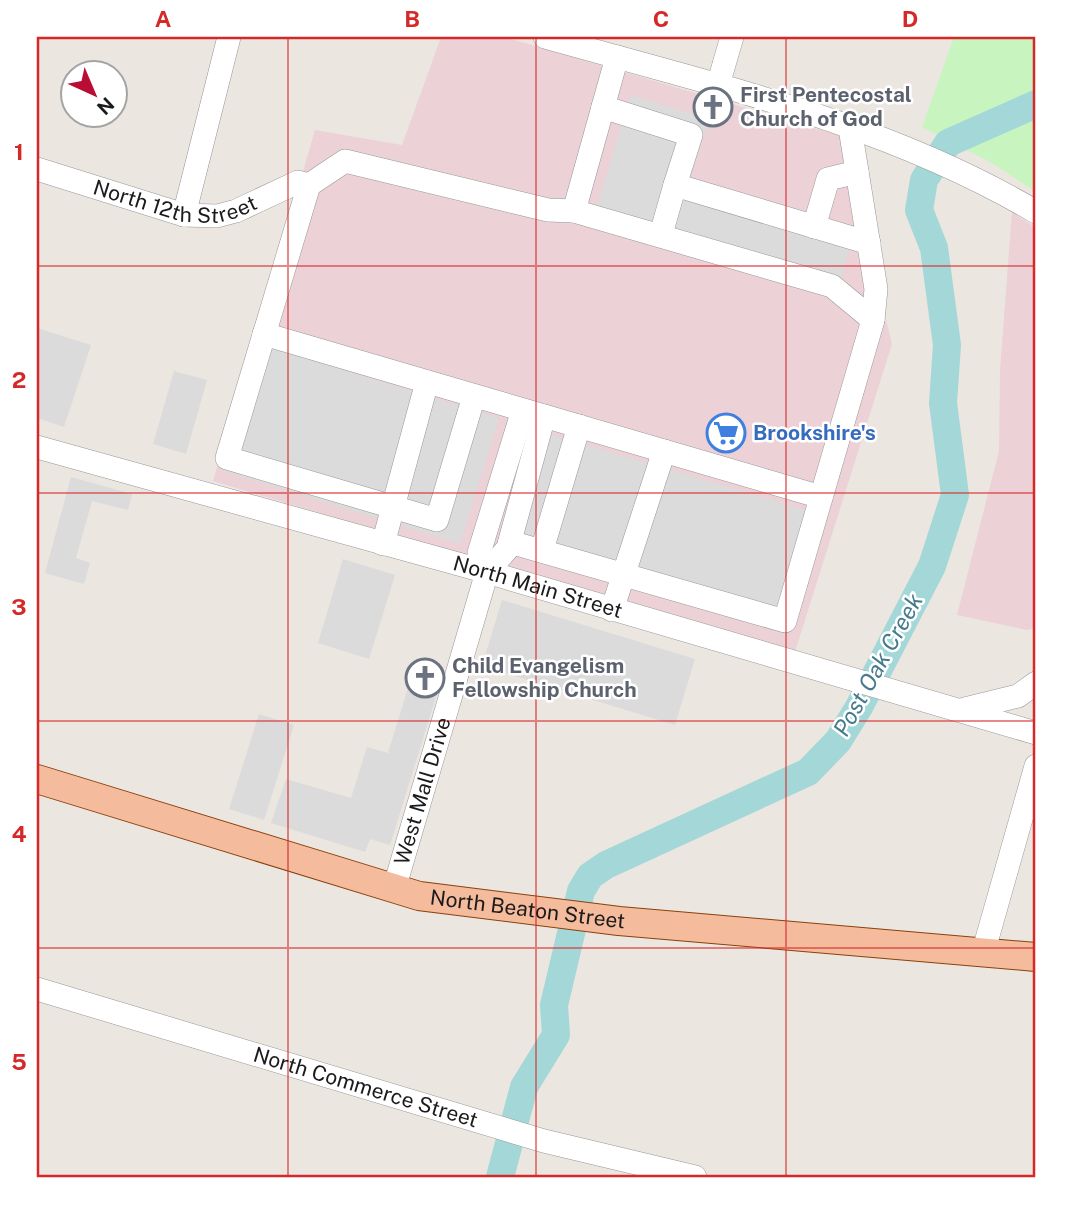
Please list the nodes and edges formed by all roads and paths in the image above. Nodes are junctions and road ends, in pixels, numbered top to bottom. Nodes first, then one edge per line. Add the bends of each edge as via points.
1 (229, 37) edge
2 (545, 37) edge
3 (732, 37) edge
4 (617, 57) junction
5 (718, 85) junction
6 (603, 107) junction
7 (850, 128) junction
8 (37, 169) edge
9 (858, 172) junction
10 (309, 185) junction
11 (675, 185) junction
12 (574, 211) junction
13 (1036, 212) edge
14 (184, 215) junction
15 (814, 227) junction
16 (661, 234) junction
17 (869, 243) junction
18 (873, 320) junction
19 (264, 334) junction
20 (427, 382) junction
21 (474, 396) junction
22 (533, 413) junction
23 (579, 426) junction
24 (37, 447) edge
25 (664, 451) junction
26 (821, 497) junction
27 (394, 507) junction
28 (510, 542) junction
29 (383, 544) junction
30 (542, 551) junction
31 (487, 572) junction
32 (625, 575) junction
33 (612, 610) junction
34 (750, 611) junction
35 (740, 644) junction
36 (1036, 683) edge
37 (963, 710) junction
38 (1036, 733) edge
39 (1036, 765) edge
40 (37, 779) edge
41 (394, 889) junction
42 (983, 953) junction
43 (1036, 957) edge
44 (37, 989) edge
45 (695, 1177) edge

1 - 14 street
2 - 4 street
3 - 5 street
4 - 5 street
4 - 6 street
5 - 7 street
6 - 11 street via 691,135
6 - 12 street
7 - 9 street
7 - 13 street via 995,188
8 - 14 street, North 12th Street
9 - 15 street via 828,179
9 - 17 street
10 - 12 street via 345,161 548,210
10 - 14 street, North 12th Street via 298,183 217,216
10 - 19 street
11 - 15 street
11 - 16 street
12 - 16 street
15 - 17 street
16 - 18 street via 832,286
17 - 18 street via 876,289
18 - 26 street
19 - 20 street
19 - 27 street via 227,458
20 - 21 street
20 - 27 street
21 - 22 street
21 - 27 street via 437,520
22 - 23 street
22 - 28 street
22 - 31 street via 479,553
23 - 25 street
23 - 30 street
24 - 29 street, North Main Street
25 - 26 street
25 - 32 street
26 - 34 street via 785,621
27 - 29 street
28 - 30 street
28 - 31 street
29 - 31 street, North Main Street
30 - 32 street
31 - 33 street, North Main Street
31 - 41 street, West Mall Drive
32 - 33 street
32 - 34 street
33 - 35 street, North Main Street
34 - 35 street
35 - 37 street, North Main Street
36 - 37 street via 1018,696
37 - 38 street, North Main Street
39 - 42 street
40 - 41 main road, North Beaton Street
41 - 42 main road, North Beaton Street via 500,908 619,921
42 - 43 main road, North Beaton Street
44 - 45 street, North Commerce Street via 544,1141

